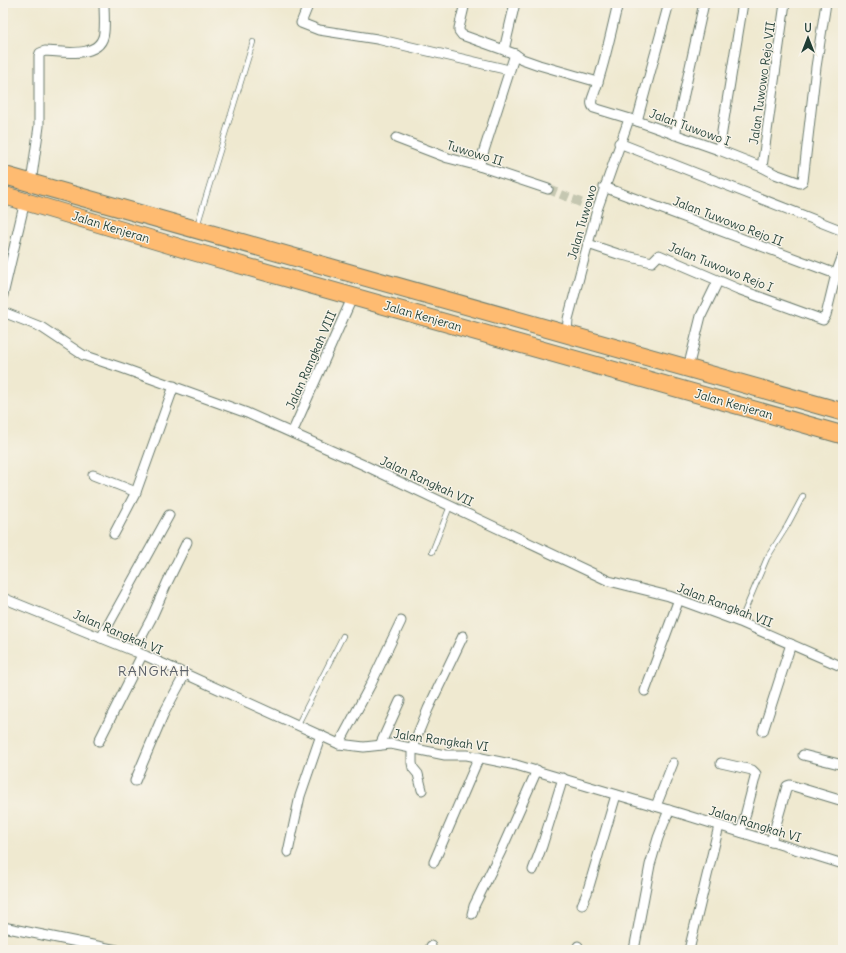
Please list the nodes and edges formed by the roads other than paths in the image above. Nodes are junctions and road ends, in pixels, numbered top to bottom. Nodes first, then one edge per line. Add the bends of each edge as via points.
1 (104, 3) edge
2 (309, 3) edge
3 (465, 3) edge
4 (515, 3) edge
5 (618, 3) edge
6 (670, 3) edge
7 (704, 3) edge
8 (744, 3) edge
9 (785, 3) edge
10 (826, 3) edge
11 (253, 42) dead end
12 (504, 50) junction
13 (515, 54) junction
14 (509, 70) junction
15 (598, 82) junction
16 (635, 119) junction
17 (675, 136) junction
18 (396, 138) dead end
19 (619, 143) junction
20 (719, 150) junction
21 (479, 166) junction
22 (762, 167) junction
23 (3, 175) edge
24 (31, 183) junction
25 (604, 187) junction
26 (548, 189) tunnel mouth
27 (3, 195) edge
28 (25, 201) junction
29 (843, 231) edge
30 (193, 240) junction
31 (588, 244) junction
32 (843, 255) edge
33 (839, 272) edge
34 (718, 281) junction
35 (3, 295) edge
36 (353, 296) junction
37 (3, 312) edge
38 (567, 334) junction
39 (688, 368) junction
40 (174, 386) junction
41 (843, 412) edge
42 (292, 433) junction
43 (843, 435) edge
44 (93, 475) dead end
45 (136, 492) junction
46 (803, 496) dead end
47 (450, 506) junction
48 (169, 516) dead end
49 (114, 534) dead end
50 (187, 542) dead end
51 (432, 552) dead end
52 (3, 598) edge
53 (679, 599) junction
54 (401, 621) dead end
55 (740, 622) junction
56 (343, 636) dead end
57 (463, 636) dead end
58 (101, 638) junction
59 (791, 644) junction
60 (138, 653) junction
61 (843, 667) edge
62 (185, 674) junction
63 (646, 692) dead end
64 (400, 701) dead end
65 (298, 724) junction
66 (763, 731) dead end
67 (321, 735) junction
68 (99, 741) dead end
69 (339, 744) junction
70 (380, 745) junction
71 (412, 748) junction
72 (803, 755) dead end
73 (479, 757) junction
74 (673, 763) dead end
75 (721, 763) dead end
76 (843, 765) edge
77 (537, 770) junction
78 (563, 778) junction
79 (135, 781) dead end
80 (422, 790) dead end
81 (616, 795) junction
82 (843, 801) edge
83 (656, 806) junction
84 (668, 810) junction
85 (719, 826) junction
86 (741, 832) junction
87 (772, 842) junction
88 (288, 852) dead end
89 (434, 862) dead end
90 (843, 864) edge
91 (534, 870) dead end
92 (582, 906) dead end
93 (472, 914) dead end
94 (3, 927) edge
95 (117, 950) edge
96 (634, 950) edge
97 (689, 950) edge

1 - 24 street via 104,32 100,44 90,50 40,53 39,126
2 - 14 street via 301,23 319,30 377,40
3 - 12 street via 460,33
4 - 12 street
5 - 15 street
6 - 16 street, Jalan Tuwowo
7 - 17 street
8 - 20 street
9 - 22 street, Jalan Tuwowo Rejo VII
10 - 22 street, Jalan Tuwowo I via 802,182
11 - 30 lane
12 - 13 street
13 - 14 street
13 - 15 street via 539,65
14 - 21 street
15 - 16 street, Jalan Tuwowo I via 592,106
16 - 17 street, Jalan Tuwowo I
16 - 19 street, Jalan Tuwowo
17 - 20 street, Jalan Tuwowo I
18 - 21 street, Tuwowo II via 448,158
19 - 25 street, Jalan Tuwowo
19 - 29 street
20 - 22 street, Jalan Tuwowo I
21 - 26 street, Tuwowo II
23 - 24 highway, Jalan Kenjeran
24 - 30 highway, Jalan Kenjeran
25 - 31 street, Jalan Tuwowo via 594,209
25 - 33 street, Jalan Tuwowo Rejo II
27 - 28 highway, Jalan Kenjeran
28 - 30 highway, Jalan Kenjeran
28 - 35 street
30 - 36 highway, Jalan Kenjeran
30 - 38 highway, Jalan Kenjeran
31 - 34 street, Jalan Tuwowo Rejo I via 652,262 659,255
31 - 38 street, Jalan Tuwowo via 568,319
32 - 33 street
33 - 34 street, Jalan Tuwowo Rejo I via 823,320
34 - 39 street via 701,316
36 - 42 street, Jalan Rangkah VIII
36 - 43 highway, Jalan Kenjeran
37 - 40 street, Jalan Rangkah VII via 41,327 83,355
38 - 39 highway, Jalan Kenjeran
39 - 41 highway, Jalan Kenjeran
40 - 42 street, Jalan Rangkah VII
40 - 45 street
42 - 47 street, Jalan Rangkah VII
44 - 45 street
45 - 49 street
46 - 55 lane via 788,526 767,558
47 - 51 lane
47 - 53 street, Jalan Rangkah VII via 609,580
48 - 58 street
50 - 60 street via 167,582
52 - 58 street, Jalan Rangkah VI
53 - 55 street, Jalan Rangkah VII
53 - 63 street
54 - 69 street
55 - 59 street, Jalan Rangkah VII
56 - 65 lane
57 - 71 street
58 - 60 street, Jalan Rangkah VI
59 - 61 street, Jalan Rangkah VII
59 - 66 street
60 - 62 street, Jalan Rangkah VI
60 - 68 street
62 - 65 street, Jalan Rangkah VI
62 - 79 street via 163,715
64 - 70 street
65 - 67 street, Jalan Rangkah VI
67 - 69 street, Jalan Rangkah VI
67 - 88 street via 300,796
69 - 70 street, Jalan Rangkah VI via 364,747
70 - 71 street, Jalan Rangkah VI via 391,744
71 - 73 street, Jalan Rangkah VI via 444,755
71 - 80 street via 413,768 418,774
72 - 76 street
73 - 77 street, Jalan Rangkah VI
73 - 89 street
74 - 83 street
75 - 86 street via 752,770 756,774
77 - 78 street, Jalan Rangkah VI
77 - 93 street
78 - 81 street, Jalan Rangkah VI
78 - 91 street
81 - 83 street, Jalan Rangkah VI
81 - 92 street
82 - 87 street via 787,786
83 - 84 street, Jalan Rangkah VI
84 - 85 street, Jalan Rangkah VI
84 - 96 street via 650,865
85 - 86 street, Jalan Rangkah VI
85 - 97 street
86 - 87 street, Jalan Rangkah VI
87 - 90 street, Jalan Rangkah VI
94 - 95 street

